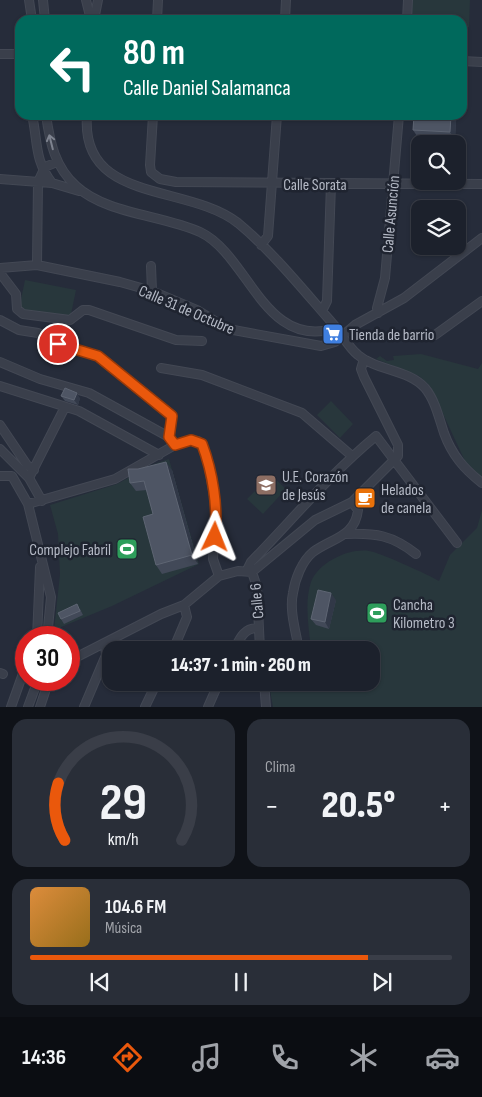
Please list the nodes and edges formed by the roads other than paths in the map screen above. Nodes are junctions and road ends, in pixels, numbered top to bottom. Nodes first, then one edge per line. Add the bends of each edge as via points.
1 (29, 0) edge
2 (43, 0) edge
3 (86, 0) edge
4 (98, 0) edge
5 (158, 0) edge
6 (286, 0) edge
7 (408, 0) edge
8 (31, 15) edge
9 (44, 15) edge
10 (90, 15) edge
11 (94, 15) edge
12 (158, 15) edge
13 (284, 15) edge
14 (407, 15) edge
15 (0, 54) edge
16 (15, 54) edge
17 (467, 61) edge
18 (482, 62) edge
19 (33, 120) edge
20 (47, 120) edge
21 (88, 120) edge
22 (153, 120) edge
23 (277, 120) edge
24 (400, 120) edge
25 (57, 162) junction
26 (43, 171) junction
27 (63, 171) junction
28 (0, 179) edge
29 (38, 182) junction
30 (52, 183) junction
31 (272, 184) junction
32 (331, 184) junction
33 (482, 184) edge
34 (393, 185) junction
35 (84, 192) junction
36 (482, 238) edge
37 (261, 245) junction
38 (37, 265) junction
39 (151, 266) dead end
40 (0, 268) edge
41 (0, 273) edge
42 (152, 291) junction
43 (482, 301) edge
44 (322, 311) junction
45 (378, 313) junction
46 (0, 320) edge
47 (336, 328) junction
48 (435, 335) dead end
49 (342, 336) junction
50 (202, 341) dead end
51 (364, 359) junction
52 (0, 362) edge
53 (161, 368) dead end
54 (0, 386) edge
55 (65, 407) junction
56 (0, 425) edge
57 (169, 437) junction
58 (175, 445) junction
59 (0, 449) edge
60 (159, 455) junction
61 (352, 456) junction
62 (394, 460) junction
63 (34, 470) junction
64 (0, 476) edge
65 (29, 478) junction
66 (482, 484) edge
67 (42, 501) junction
68 (352, 502) junction
69 (28, 504) junction
70 (346, 534) junction
71 (457, 543) dead end
72 (40, 552) junction
73 (416, 554) dead end
74 (249, 571) junction
75 (219, 576) junction
76 (184, 605) junction
77 (37, 626) edge
78 (48, 626) edge
79 (258, 628) junction
80 (109, 641) edge
81 (177, 641) edge
82 (239, 641) edge
83 (259, 641) edge
84 (298, 641) edge
85 (102, 644) edge
86 (80, 656) edge
87 (102, 664) edge
88 (17, 691) edge
89 (34, 691) edge
90 (45, 691) edge
91 (153, 691) edge
92 (215, 691) edge
93 (265, 691) edge
94 (11, 707) edge
95 (28, 707) edge
96 (40, 707) edge
97 (84, 707) edge
98 (145, 707) edge
99 (208, 707) edge
100 (266, 707) edge

1 - 8 street
2 - 9 street
3 - 10 street
4 - 11 street
5 - 12 street
6 - 13 street
7 - 14 street
15 - 16 street
17 - 18 street
19 - 26 street via 38,160
25 -> 20 street
21 - 37 street via 88,143 108,173 123,181 212,209 231,218
22 - 31 street, Calle Sorata via 151,172 160,179
23 - 31 street
24 - 34 street, Calle Asunción
25 - 26 street
25 - 27 street
26 - 29 street
26 - 30 street
27 - 30 street via 61,177
27 - 35 street
28 - 29 street
29 - 30 street
29 - 38 street
30 - 35 street
31 - 32 street, Calle Sorata
31 - 37 street via 268,236
32 - 34 street, Calle Sorata
32 - 44 street via 327,301
33 - 34 street, Calle Sorata
34 - 45 street, Calle Asunción via 385,278
35 - 47 street via 109,204 177,222 202,233 223,250 258,298 288,324 312,330
36 - 45 street, Calle 31 de Octubre via 404,298
37 - 44 street
38 - 40 street, Calle 31 de Octubre
38 - 42 street, Calle 31 de Octubre
39 - 42 street
41 - 50 street via 16,294 17,309 23,314 70,320 83,310 89,310 176,340
42 - 49 street, Calle 31 de Octubre via 197,310 228,330 321,346
43 - 48 street
44 - 47 street
45 - 49 street, Calle 31 de Octubre via 355,324
46 - 57 street via 19,330 38,333 58,344 98,356 172,416
47 - 49 street
49 - 51 street
51 - 62 street via 361,369 364,377 398,445 398,456
51 - 66 street via 412,379 430,394 457,460
52 - 57 street via 40,379 89,393
53 - 61 street via 202,374 302,413
54 - 55 street
55 - 60 street via 79,410
55 - 63 street
56 - 63 street
57 - 58 street
58 - 60 street
58 - 75 street via 191,440 202,444 207,457 216,507 213,559
59 - 65 street
60 - 67 street via 115,479
61 - 62 street via 376,436
61 - 74 street via 251,562
62 - 68 street
62 - 71 street
63 - 65 street
64 - 69 street via 12,476
65 - 67 street
67 - 69 street
68 - 70 street via 358,510 357,520
68 - 74 street via 315,520
69 - 72 street
70 - 73 street via 377,534 401,542
70 - 84 street via 312,553 299,572 292,594
72 - 77 street
72 - 78 street via 51,597
74 - 75 street, Calle 6
74 - 79 street, Calle 6 via 257,587
75 - 76 street, Calle 6
76 - 80 street, Calle 6
76 - 81 street via 186,617
79 - 82 street via 245,631
79 - 83 street, Calle 6
85 - 86 street, Calle 6
87 - 97 street
88 - 94 street
89 - 95 street
90 - 96 street
91 - 98 street
92 - 99 street
93 - 100 street

